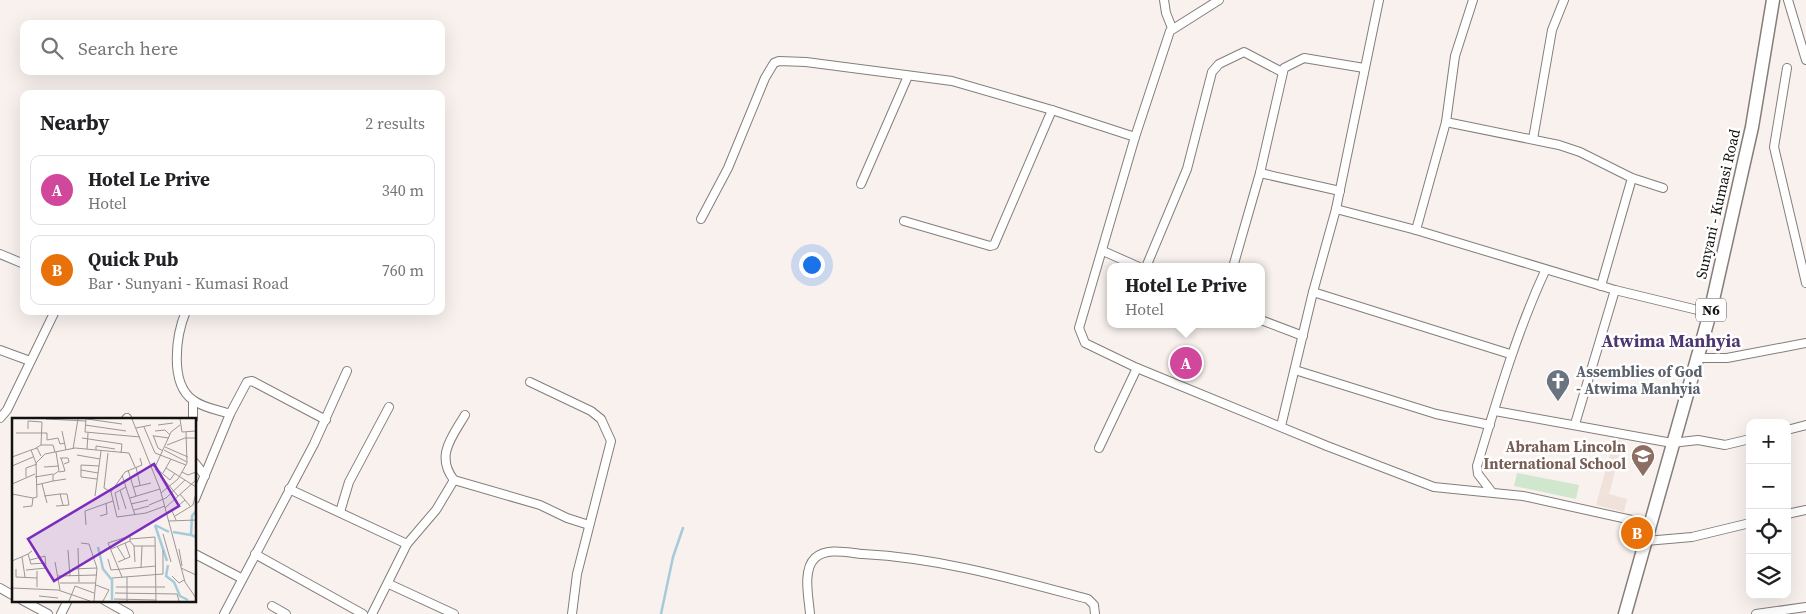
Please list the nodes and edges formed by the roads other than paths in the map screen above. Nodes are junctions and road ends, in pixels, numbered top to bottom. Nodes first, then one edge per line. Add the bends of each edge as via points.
1 (1164, 0) edge
2 (1219, 0) edge
3 (1379, 0) edge
4 (1473, 0) edge
5 (1564, 0) edge
6 (1773, 0) edge
7 (1788, 0) edge
8 (1172, 28) junction
9 (1803, 39) edge
10 (1806, 60) edge
11 (1364, 68) junction
12 (1786, 68) dead end
13 (1282, 72) junction
14 (908, 76) junction
15 (1052, 110) junction
16 (1446, 122) junction
17 (1135, 138) junction
18 (1533, 139) junction
19 (1260, 173) junction
20 (1632, 178) junction
21 (861, 184) dead end
22 (1663, 188) dead end
23 (1340, 191) junction
24 (1336, 209) junction
25 (701, 219) dead end
26 (904, 221) dead end
27 (1416, 230) junction
28 (1103, 251) junction
29 (0, 254) edge
30 (20, 262) edge
31 (1130, 263) edge
32 (1148, 263) edge
33 (1235, 263) edge
34 (1546, 271) junction
35 (1806, 283) edge
36 (1601, 286) junction
37 (1616, 290) junction
38 (1313, 292) junction
39 (1710, 313) junction
40 (52, 315) edge
41 (185, 315) edge
42 (1265, 322) edge
43 (1303, 336) junction
44 (1806, 343) edge
45 (0, 350) edge
46 (1510, 354) junction
47 (1697, 358) junction
48 (30, 361) junction
49 (1136, 368) junction
50 (1295, 370) junction
51 (348, 371) dead end
52 (530, 382) dead end
53 (193, 401) junction
54 (389, 407) dead end
55 (1495, 411) junction
56 (230, 414) junction
57 (465, 415) dead end
58 (0, 418) edge
59 (193, 418) edge
60 (326, 420) junction
61 (1575, 424) junction
62 (1490, 425) junction
63 (1806, 425) edge
64 (1282, 426) junction
65 (1791, 429) edge
66 (1746, 440) edge
67 (1672, 443) junction
68 (1099, 448) dead end
69 (196, 464) edge
70 (205, 476) junction
71 (454, 480) junction
72 (290, 489) junction
73 (1490, 491) junction
74 (196, 497) edge
75 (1806, 510) edge
76 (340, 512) junction
77 (1791, 513) edge
78 (1650, 524) junction
79 (1746, 524) edge
80 (589, 525) junction
81 (1646, 541) junction
82 (407, 544) junction
83 (255, 554) junction
84 (196, 555) edge
85 (241, 578) junction
86 (389, 584) junction
87 (0, 588) edge
88 (12, 595) edge
89 (26, 602) edge
90 (67, 602) edge
91 (108, 602) edge
92 (272, 606) dead end
93 (1806, 607) edge
94 (48, 614) edge
95 (61, 614) edge
96 (129, 614) edge
97 (224, 614) edge
98 (286, 614) edge
99 (363, 614) edge
100 (372, 614) edge
101 (454, 614) edge
102 (572, 614) edge
103 (810, 614) edge
104 (1095, 614) edge
105 (1625, 614) edge
106 (1756, 614) edge

1 - 8 street
2 - 8 street
3 - 11 street
4 - 16 street via 1454,56
5 - 18 street via 1552,30
6 - 39 main road, Sunyani - Kumasi Road / N6 via 1752,127
7 - 9 street
8 - 17 street
9 - 10 street
11 - 13 street via 1304,58
11 - 23 street
12 - 35 street via 1774,147
13 - 19 street
13 - 32 street via 1244,52 1219,64 1212,72 1193,154
14 - 15 street via 952,81
14 - 21 street
14 - 25 street via 806,62 785,60 774,63 728,168
15 - 17 street
15 - 26 street via 994,245
16 - 18 street
16 - 27 street
17 - 28 street
18 - 20 street via 1580,152
19 - 23 street
19 - 33 street
20 - 22 street
20 - 36 street
23 - 24 street
24 - 27 street
24 - 38 street
27 - 34 street
28 - 31 street
28 - 49 street via 1079,328 1081,336 1095,349
29 - 30 street
34 - 36 street
34 - 46 street
36 - 37 street
37 - 39 street
37 - 61 street
38 - 43 street
38 - 46 street
39 - 47 main road, Sunyani - Kumasi Road / N6
40 - 48 street
41 - 53 street via 177,344 178,370 187,395
42 - 43 street
43 - 50 street
44 - 47 street via 1727,358
45 - 48 street
46 - 55 street
47 - 67 main road, Sunyani - Kumasi Road / N6
48 - 58 street
49 - 64 street
49 - 68 street
50 - 62 street via 1436,414
50 - 64 street
51 - 60 street
52 - 80 street via 591,411 607,428 611,441
53 - 56 street
53 - 59 street
54 - 76 street via 349,482
55 - 61 street
55 - 62 street
56 - 60 street via 244,385 252,381
56 - 70 street
57 - 71 street via 449,442 444,459 446,471
60 - 72 street
61 - 67 street
62 - 73 street via 1477,466 1478,474
63 - 65 street
64 - 73 street via 1434,487
66 - 67 street via 1725,445 1698,440
67 - 78 main road, Sunyani - Kumasi Road / N6
69 - 70 street
70 - 74 street
71 - 80 street via 540,505
71 - 82 street via 432,515
72 - 76 street
72 - 83 street
73 - 78 street
75 - 77 street
76 - 82 street
78 - 81 main road, Sunyani - Kumasi Road / N6
79 - 81 street via 1692,536
80 - 102 street via 577,574
81 - 105 main road, Sunyani - Kumasi Road / N6
82 - 86 street
83 - 85 street
83 - 99 street
84 - 85 street
85 - 97 street
86 - 100 street
86 - 101 street
87 - 88 street
89 - 94 street
90 - 95 street
91 - 96 street
92 - 98 street
93 - 106 street
103 - 104 street via 808,577 811,565 815,558 830,552 905,556 974,568 1088,599 1094,605

